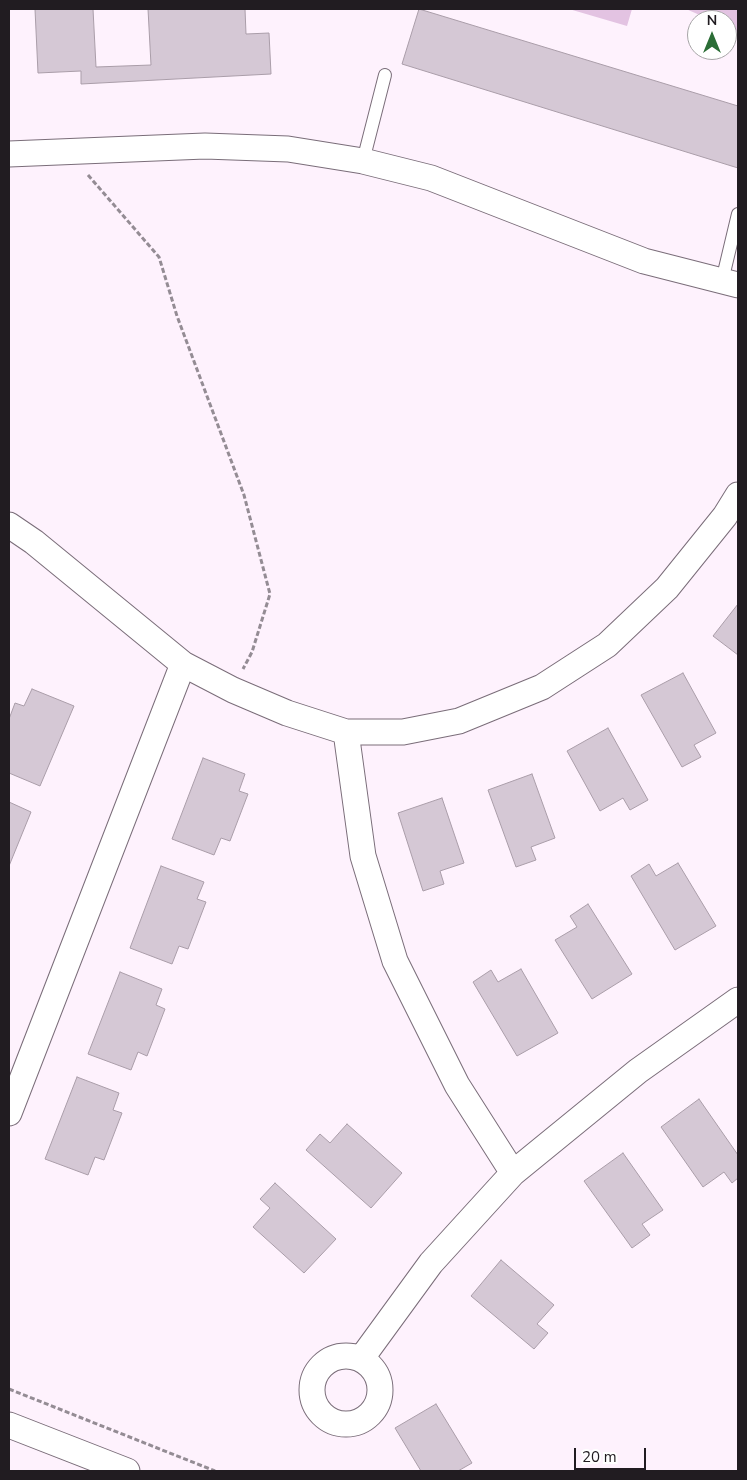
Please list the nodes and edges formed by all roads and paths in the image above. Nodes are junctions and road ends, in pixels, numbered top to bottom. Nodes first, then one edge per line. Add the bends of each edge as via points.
1 (386, 75) dead end
2 (64, 153) junction
3 (9, 154) edge
4 (363, 161) junction
5 (738, 214) edge
6 (730, 283) edge
7 (738, 495) edge
8 (9, 525) edge
9 (183, 664) junction
10 (233, 690) junction
11 (346, 732) junction
12 (738, 1000) edge
13 (9, 1112) edge
14 (513, 1174) junction
15 (361, 1359) dead end
16 (9, 1389) edge
17 (9, 1424) edge
18 (127, 1471) edge
19 (215, 1471) edge

1 - 4 lane
2 - 3 street
2 - 4 street via 205,146 288,149
2 - 10 path via 98,185 159,257 177,316 244,495 270,594 252,652
4 - 6 street via 431,178 644,261
5 - 6 lane
7 - 11 street via 668,588 607,645 542,687 459,722 404,732
8 - 9 street
9 - 10 street
9 - 13 street
10 - 11 street via 287,713
11 - 14 street via 363,856 395,961 457,1085
12 - 14 street via 638,1071
14 - 15 street via 431,1263
16 - 19 path
17 - 18 street

